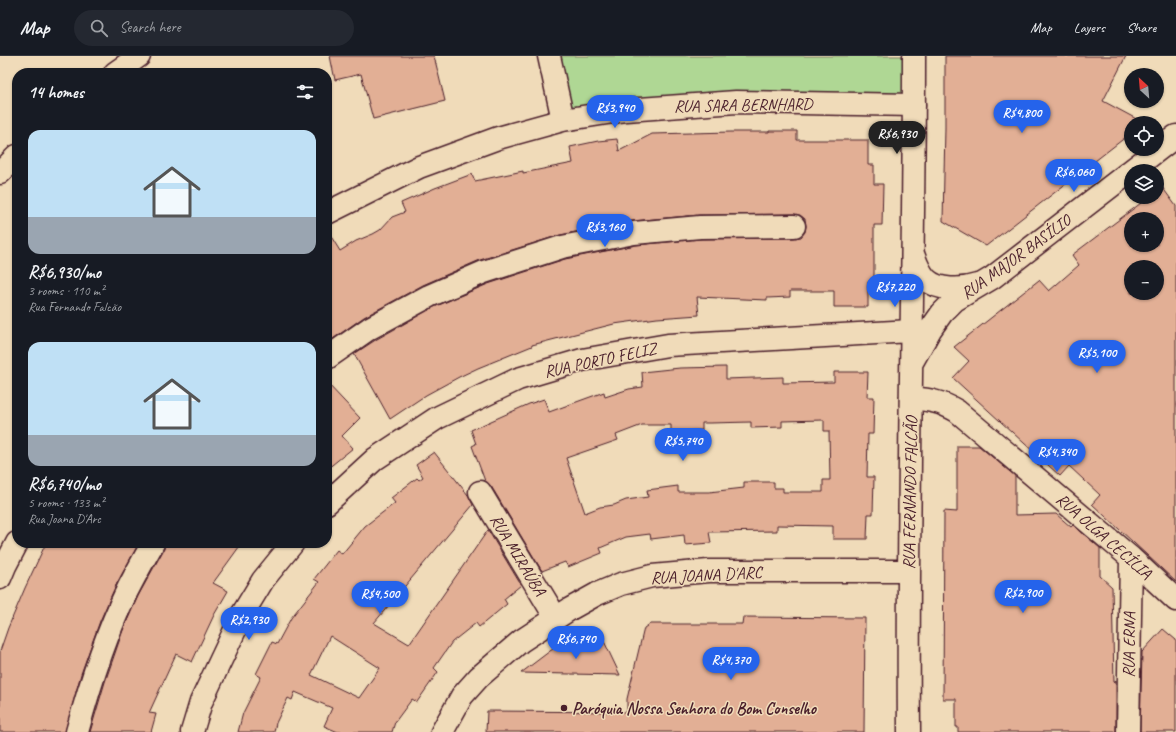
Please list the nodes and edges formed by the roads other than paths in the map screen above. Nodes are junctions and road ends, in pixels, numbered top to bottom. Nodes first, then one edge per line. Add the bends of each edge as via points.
1 (139, 56) edge
2 (549, 56) edge
3 (914, 56) edge
4 (122, 68) edge
5 (914, 105) junction
6 (563, 120) junction
7 (1176, 136) edge
8 (12, 161) edge
9 (0, 173) edge
10 (332, 210) edge
11 (794, 226) dead end
12 (913, 254) junction
13 (992, 278) junction
14 (911, 331) junction
15 (332, 355) edge
16 (911, 363) junction
17 (911, 398) junction
18 (480, 492) dead end
19 (332, 498) edge
20 (14, 548) edge
21 (150, 548) edge
22 (289, 548) edge
23 (1131, 558) junction
24 (908, 571) junction
25 (0, 578) edge
26 (1176, 600) edge
27 (556, 618) junction
28 (76, 732) edge
29 (192, 732) edge
30 (442, 732) edge
31 (909, 732) edge
32 (1128, 732) edge

1 - 4 street
2 - 6 street
3 - 5 street, RUA FERNANDO FALCÃO
5 - 6 street, RUA SARA BERNHARD via 736,102 626,110
5 - 12 street, RUA FERNANDO FALCÃO
6 - 10 street, RUA SARA BERNHARD via 498,138 419,167
7 - 13 street, RUA MAJOR BASÍLIO
8 - 9 street
11 - 15 street via 700,227 634,233 562,246 484,272 430,296 370,328
12 - 13 street, RUA FERNANDO FALCÃO via 926,278 934,284 963,289
12 - 14 street, RUA FERNANDO FALCÃO
13 - 16 street, RUA MAJOR BASÍLIO via 955,300 942,313
14 - 16 street, RUA FERNANDO FALCÃO
14 - 19 street, RUA PORTO FELIZ via 668,345 582,360 525,376 437,418 375,459
16 - 17 street, RUA FERNANDO FALCÃO
17 - 23 street, RUA OLGA CECÍLIA via 938,402 957,411
17 - 24 street, RUA FERNANDO FALCÃO
18 - 27 street, RUA MIRAÚBA
20 - 25 street
21 - 28 street via 126,591 106,640
22 - 29 street via 262,580 243,613 201,702
23 - 26 street, RUA OLGA CECÍLIA
23 - 32 street, RUA ERNA
24 - 27 street, RUA JOANA D'ARC via 709,571 652,576 621,584 597,594
24 - 31 street, RUA FERNANDO FALCÃO
27 - 30 street, RUA JOANA D'ARC via 521,641 479,677 462,696

